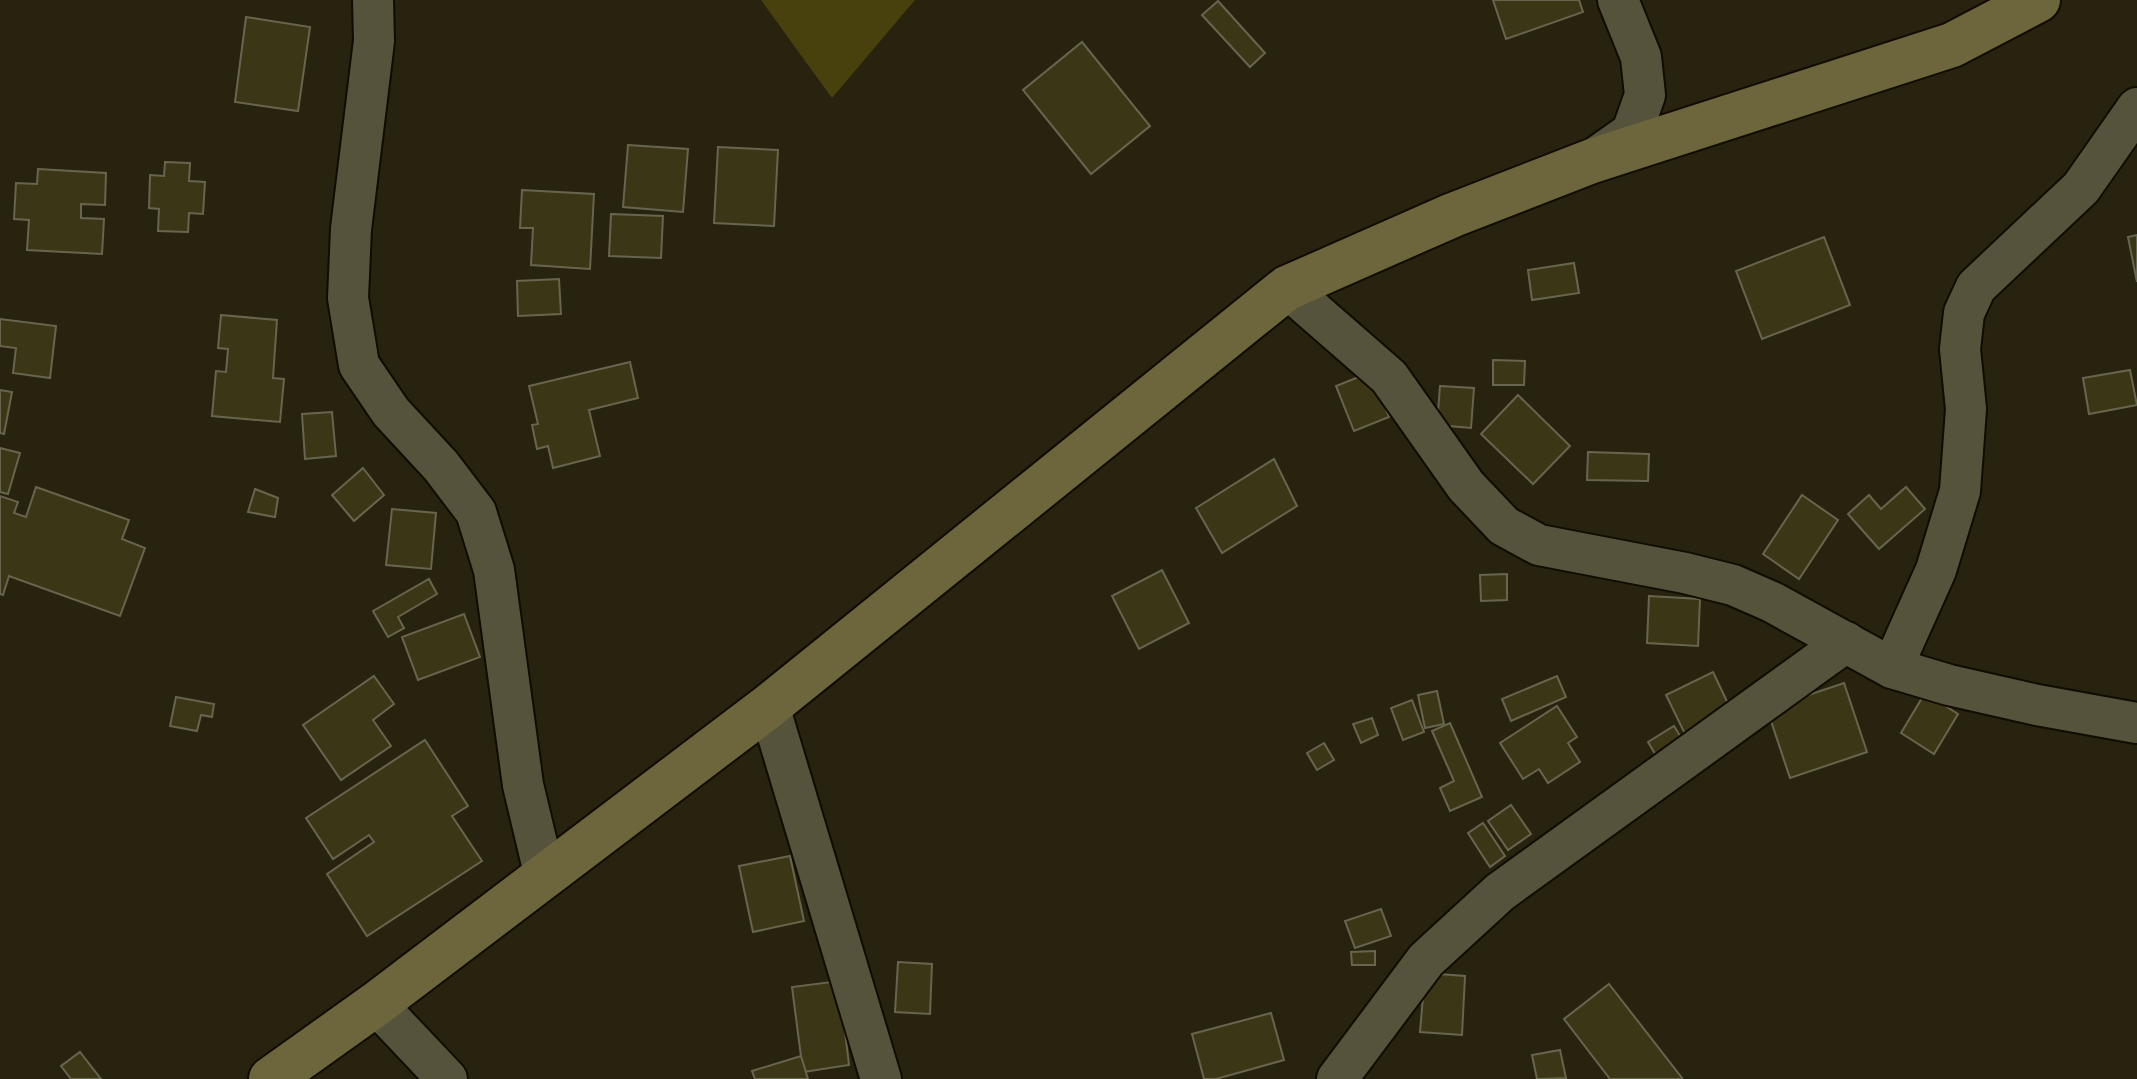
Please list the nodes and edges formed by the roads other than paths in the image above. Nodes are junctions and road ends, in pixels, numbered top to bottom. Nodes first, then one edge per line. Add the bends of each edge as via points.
1 (373, 0) edge
2 (1618, 0) edge
3 (2038, 0) edge
4 (2137, 108) edge
5 (1592, 161) junction
6 (1287, 288) junction
7 (1846, 642) junction
8 (1892, 668) junction
9 (769, 706) junction
10 (2137, 723) edge
11 (545, 877) junction
12 (376, 1004) junction
13 (271, 1079) edge
14 (447, 1079) edge
15 (881, 1079) edge
16 (1337, 1079) edge

1 - 11 street via 374,41 348,298 359,365 391,412 476,512 494,570 523,785
2 - 5 street via 1641,57 1645,95 1632,132
3 - 5 street via 1952,45
4 - 8 street via 2081,188 1976,287 1964,313 1960,349 1966,409 1960,491 1936,570
5 - 6 street
6 - 7 street via 1389,377 1466,486 1504,526 1539,545 1733,585
6 - 9 street
7 - 8 street
7 - 16 street via 1500,892 1426,960
8 - 10 street
9 - 11 street
9 - 15 street
11 - 12 street
12 - 13 street
12 - 14 street

